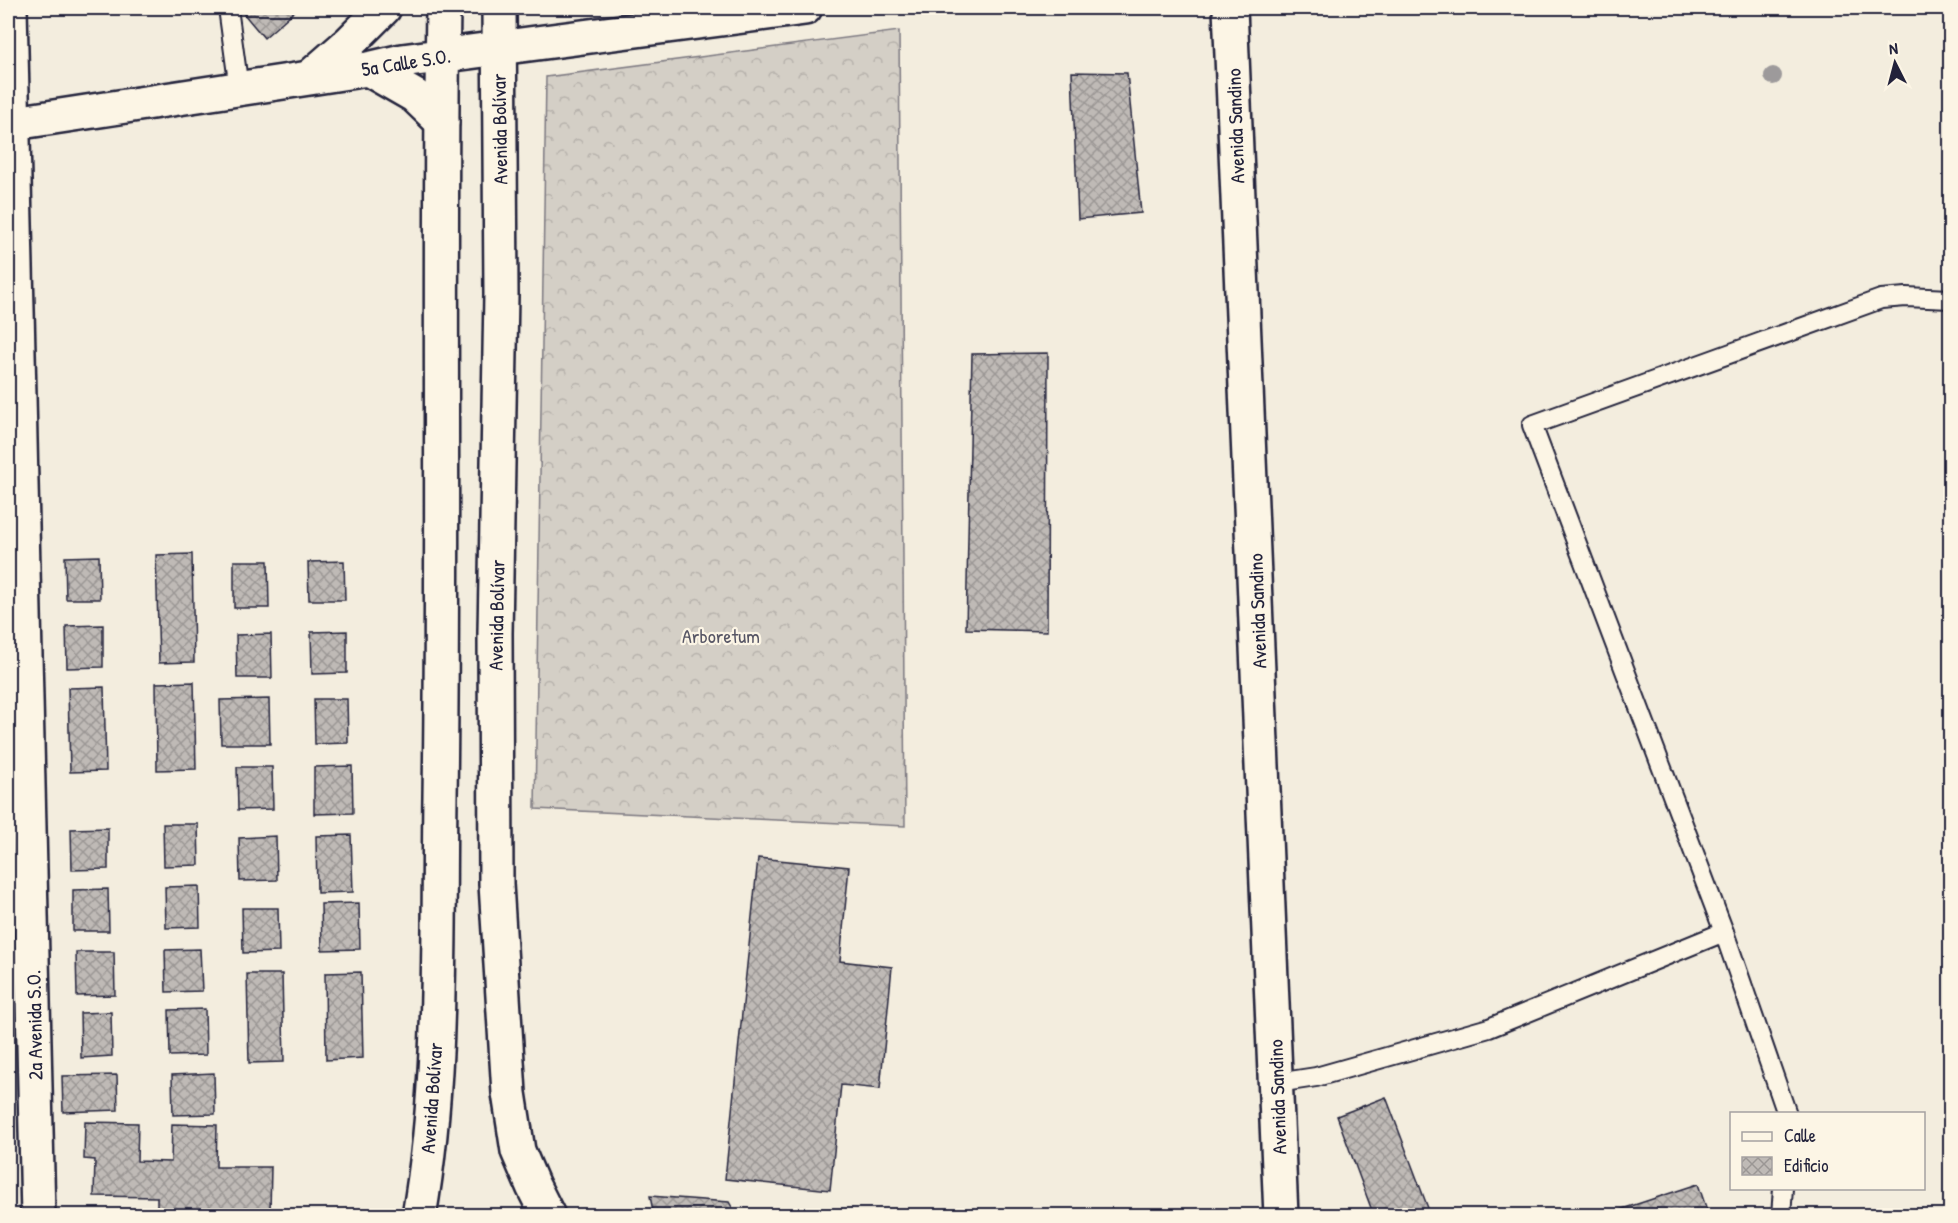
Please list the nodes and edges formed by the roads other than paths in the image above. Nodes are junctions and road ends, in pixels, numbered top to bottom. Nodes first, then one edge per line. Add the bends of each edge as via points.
1 (10, 8) edge
2 (228, 8) edge
3 (384, 8) edge
4 (443, 8) edge
5 (499, 8) edge
6 (805, 8) edge
7 (1230, 8) edge
8 (721, 13) edge
9 (499, 48) junction
10 (442, 57) junction
11 (368, 69) junction
12 (310, 77) junction
13 (239, 89) junction
14 (442, 122) junction
15 (10, 123) edge
16 (1950, 298) edge
17 (1725, 932) junction
18 (1277, 1083) junction
19 (1787, 1112) edge
20 (1783, 1190) edge
21 (38, 1215) edge
22 (419, 1215) edge
23 (548, 1215) edge
24 (1281, 1215) edge
25 (1781, 1215) edge

1 - 15 main road, 2a Avenida S.O.
2 - 13 lane
3 - 12 main road
4 - 10 main road, Avenida Bolívar
5 - 9 main road, Avenida Bolívar
6 - 8 main road, 5a Calle S.O.
7 - 18 main road, Avenida Sandino
8 - 9 main road, 5a Calle S.O.
9 - 10 main road, 5a Calle S.O.
9 - 23 main road, Avenida Bolívar via 501,294 495,884 508,1093 518,1151
10 - 11 main road, 5a Calle S.O.
10 - 14 main road, Avenida Bolívar
11 - 12 main road, 5a Calle S.O.
11 - 14 main road via 415,96
12 - 13 main road, 5a Calle S.O.
13 - 15 main road, 5a Calle S.O.
14 - 22 main road, Avenida Bolívar via 442,661 437,1015 432,1114
15 - 21 main road, 2a Avenida S.O.
16 - 17 lane via 1881,299 1532,425
17 - 18 lane via 1489,1028 1316,1077
17 - 19 lane
18 - 24 main road, Avenida Sandino
20 - 25 lane

